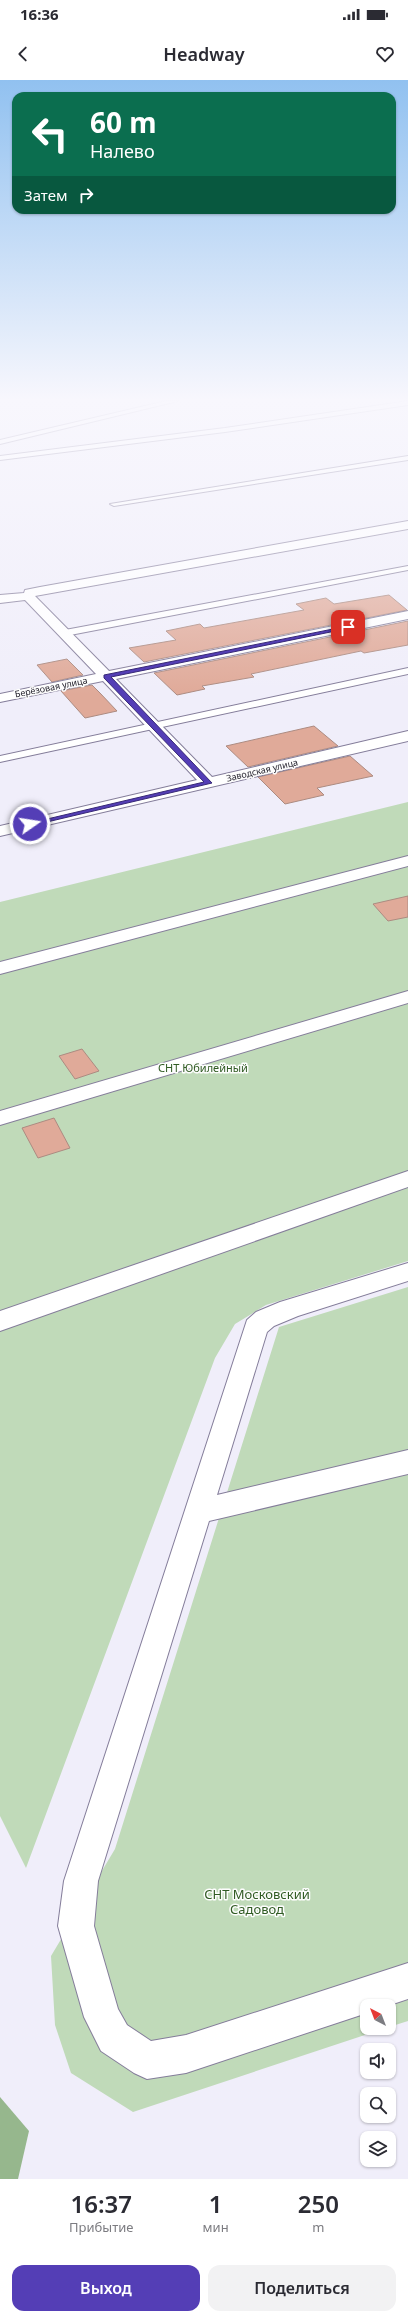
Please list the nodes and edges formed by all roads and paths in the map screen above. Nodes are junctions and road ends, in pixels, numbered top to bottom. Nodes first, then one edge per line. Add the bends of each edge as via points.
1 (146, 499) edge
2 (114, 504) dead end
3 (408, 525) edge
4 (408, 568) edge
5 (28, 596) junction
6 (0, 599) edge
7 (408, 615) edge
8 (65, 633) junction
9 (408, 671) edge
10 (106, 676) junction
11 (0, 698) edge
12 (154, 726) junction
13 (408, 736) edge
14 (0, 759) edge
15 (209, 783) junction
16 (0, 831) edge
17 (408, 861) edge
18 (0, 968) edge
19 (408, 997) edge
20 (0, 1118) edge
21 (408, 1179) edge
22 (408, 1272) edge
23 (0, 1321) edge
24 (408, 1462) edge
25 (198, 1512) junction
26 (408, 1981) edge

1 - 2 lane
3 - 5 street via 40,591
4 - 8 lane
5 - 6 street
5 - 8 street
7 - 10 street, Берёзовая улица
8 - 10 street
9 - 12 lane
10 - 11 street, Берёзовая улица
10 - 12 street
12 - 14 lane
12 - 15 street
13 - 15 street, Заводская улица
15 - 16 street, Заводская улица
17 - 18 street
19 - 20 street
21 - 23 street
22 - 25 street via 289,1309 265,1319 256,1327
24 - 25 street
25 - 26 street via 81,1882 76,1926 102,2017 114,2038 147,2060 186,2054

